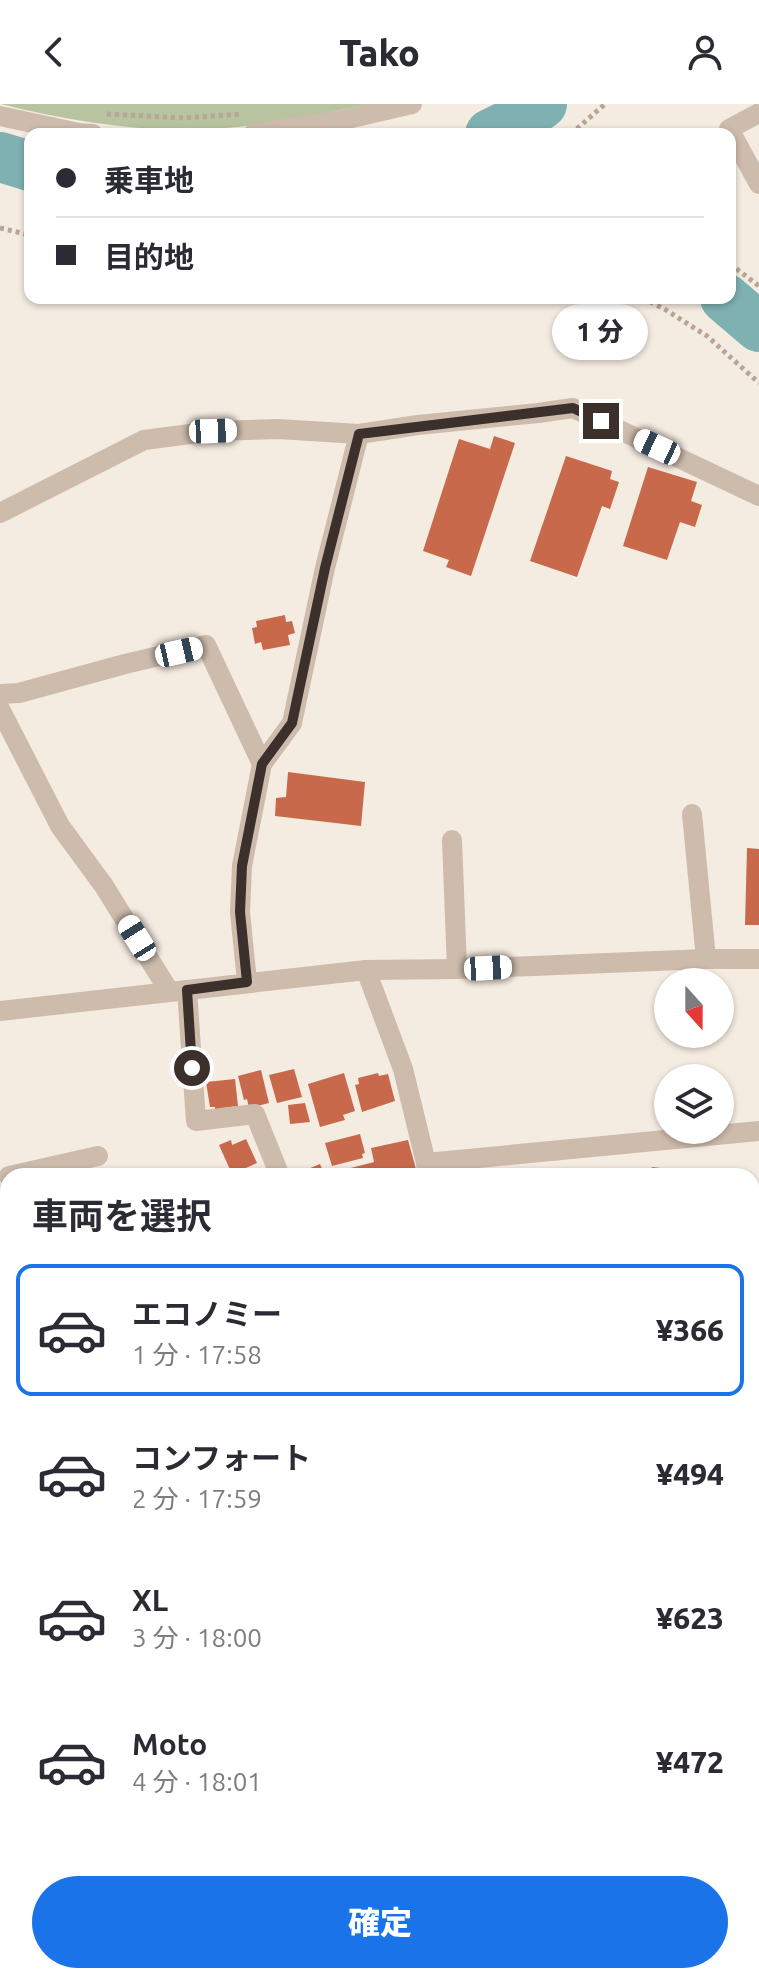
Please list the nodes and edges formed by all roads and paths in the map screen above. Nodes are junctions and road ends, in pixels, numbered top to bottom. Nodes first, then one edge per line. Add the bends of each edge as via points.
1 (412, 104) edge
2 (605, 104) edge
3 (95, 112) dead end
4 (255, 113) dead end
5 (759, 113) edge
6 (0, 116) edge
7 (56, 128) edge
8 (292, 128) edge
9 (578, 128) edge
10 (732, 128) edge
11 (736, 149) edge
12 (759, 184) edge
13 (0, 228) edge
14 (24, 234) edge
15 (736, 269) edge
16 (759, 286) edge
17 (654, 304) edge
18 (759, 383) edge
19 (359, 434) junction
20 (759, 496) edge
21 (1, 506) edge
22 (0, 694) edge
23 (0, 709) edge
24 (262, 764) junction
25 (692, 814) dead end
26 (452, 840) dead end
27 (706, 959) junction
28 (759, 959) edge
29 (457, 969) junction
30 (366, 970) junction
31 (247, 982) junction
32 (178, 990) junction
33 (0, 1011) edge
34 (759, 1131) edge
35 (98, 1156) dead end
36 (44, 1168) edge
37 (277, 1168) edge
38 (427, 1168) edge
39 (444, 1168) edge

1 - 8 street
2 - 9 path
3 - 4 path via 184,118
5 - 10 street
6 - 7 street
11 - 12 street
13 - 14 path
15 - 16 path
17 - 18 path via 707,336
19 - 20 street via 573,408
19 - 21 street via 278,429 144,440
19 - 24 street via 292,723
22 - 24 street via 206,645
23 - 32 street via 60,826
24 - 31 street via 242,866
25 - 27 street
26 - 29 street
27 - 28 street
27 - 29 street
29 - 30 street
30 - 31 street
30 - 38 street via 403,1069
31 - 32 street
32 - 33 street
32 - 37 street via 196,1121 255,1114
34 - 39 street
35 - 36 street

